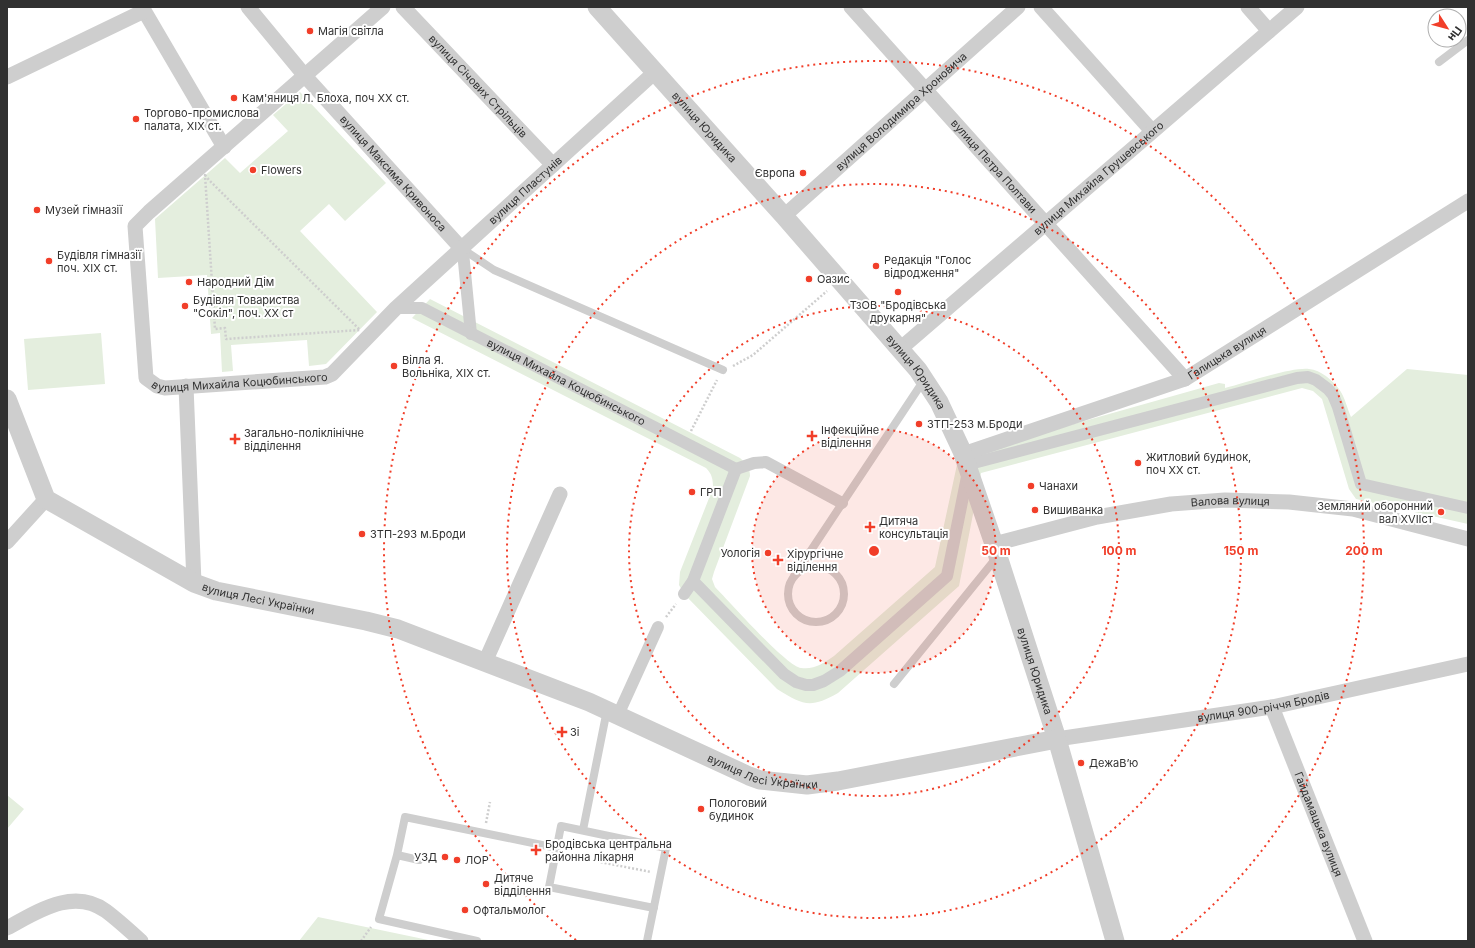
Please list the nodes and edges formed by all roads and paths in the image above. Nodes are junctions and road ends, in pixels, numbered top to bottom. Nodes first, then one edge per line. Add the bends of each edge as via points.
1 (248, 7) edge
2 (383, 7) edge
3 (403, 7) edge
4 (597, 7) edge
5 (851, 7) edge
6 (1018, 7) edge
7 (1041, 7) edge
8 (1248, 7) edge
9 (1297, 7) edge
10 (143, 9) edge
11 (1269, 31) junction
12 (1468, 40) edge
13 (1439, 62) dead end
14 (655, 72) junction
15 (305, 76) junction
16 (7, 77) edge
17 (926, 90) junction
18 (1152, 131) junction
19 (224, 147) junction
20 (552, 165) junction
21 (205, 175) joint
22 (1468, 202) edge
23 (784, 216) junction
24 (1045, 223) junction
25 (462, 248) junction
26 (840, 280) junction
27 (396, 308) junction
28 (471, 334) junction
29 (900, 349) junction
30 (723, 370) junction
31 (925, 379) junction
32 (1185, 380) junction
33 (186, 386) junction
34 (7, 399) edge
35 (685, 443) junction
36 (966, 463) junction
37 (736, 469) junction
38 (560, 494) dead end
39 (46, 499) junction
40 (842, 503) junction
41 (1468, 508) edge
42 (1468, 539) edge
43 (7, 542) edge
44 (996, 550) junction
45 (794, 576) junction
46 (693, 581) junction
47 (194, 583) junction
48 (684, 594) joint
49 (658, 627) joint
50 (485, 662) junction
51 (1468, 664) edge
52 (894, 684) dead end
53 (1272, 707) junction
54 (612, 713) junction
55 (1057, 739) junction
56 (490, 802) dead end
57 (584, 830) junction
58 (484, 833) junction
59 (606, 835) junction
60 (557, 848) junction
61 (397, 856) junction
62 (419, 860) dead end
63 (661, 874) junction
64 (654, 908) junction
65 (379, 920) junction
66 (7, 928) edge
67 (141, 941) edge
68 (361, 941) edge
69 (477, 941) edge
70 (647, 941) edge
71 (1115, 941) edge
72 (1365, 941) edge

1 - 15 street, вулиця Максима Кривоноса
2 - 15 street
3 - 20 street, вулиця Січових Стрільців
4 - 14 street, вулиця Юридика
5 - 17 street, вулиця Петра Полтави
6 - 17 street, вулиця Володимира Хроновича
7 - 18 street
8 - 11 street
9 - 11 street, вулиця Михайла Грушевського
10 - 16 street
10 - 19 street
11 - 18 street, вулиця Михайла Грушевського
12 - 13 lane
14 - 20 street, вулиця Пластунів
14 - 23 street, вулиця Юридика
15 - 19 street
15 - 25 street, вулиця Максима Кривоноса
17 - 23 street, вулиця Володимира Хроновича
17 - 24 street, вулиця Петра Полтави
18 - 24 street, вулиця Михайла Грушевського
19 - 33 street, вулиця Михайла Коцюбинського via 135,226 146,378 160,387
20 - 25 street, вулиця Пластунів
21 - 21 path via 215,329 225,328 226,339 360,330
22 - 32 street, Галицька вулиця
23 - 26 street, вулиця Юридика
24 - 29 street, вулиця Михайла Грушевського
24 - 32 street, вулиця Петра Полтави
25 - 27 street, вулиця Пластунів
25 - 28 street
25 - 30 lane via 494,270
26 - 29 street, вулиця Юридика
26 - 30 path via 753,355
27 - 28 street, вулиця Михайла Коцюбинського via 422,308
27 - 33 street, вулиця Михайла Коцюбинського via 332,374 325,377
28 - 35 street, вулиця Михайла Коцюбинського
29 - 31 street, вулиця Юридика
30 - 35 path
31 - 36 street, вулиця Юридика via 946,417
31 - 40 lane
32 - 36 street, Галицька вулиця
33 - 47 street
34 - 39 street
35 - 37 street, вулиця Михайла Коцюбинського
36 - 41 street via 1308,377 1323,385 1334,397 1361,484
36 - 44 street, вулиця Юридика
36 - 46 street via 947,576 840,671 818,684 800,684 784,674
37 - 40 street via 766,462
37 - 46 street
38 - 50 street
39 - 43 street
39 - 47 street, вулиця Лесі Українки
40 - 45 lane
42 - 44 street, Валова вулиця via 1353,510 1288,502 1225,500 1171,504 1097,517
44 - 52 lane
44 - 55 street, вулиця Юридика
45 - 45 lane via 789,585 789,604 802,619 821,622 837,613 842,605 844,592 841,578 835,572 818,565 800,570
46 - 48 street
47 - 50 street, вулиця Лесі Українки via 398,629
48 - 49 path
49 - 54 street
50 - 54 street, вулиця Лесі Українки
51 - 53 street, вулиця 900-річчя Бродів
53 - 55 street, вулиця 900-річчя Бродів
53 - 72 street, Гайдамацька вулиця
54 - 55 street, вулиця Лесі Українки via 749,776 760,780 807,785
54 - 57 lane
55 - 71 street, вулиця Юридика
56 - 58 path
57 - 59 lane
57 - 60 lane via 562,826
58 - 60 lane
58 - 61 lane via 405,817
59 - 63 lane via 666,848
59 - 63 path via 600,862
60 - 64 lane via 549,887
61 - 62 lane
61 - 65 lane
63 - 64 lane
64 - 70 lane
65 - 68 path
65 - 69 lane
66 - 67 street via 54,904 78,900 92,903 106,911

